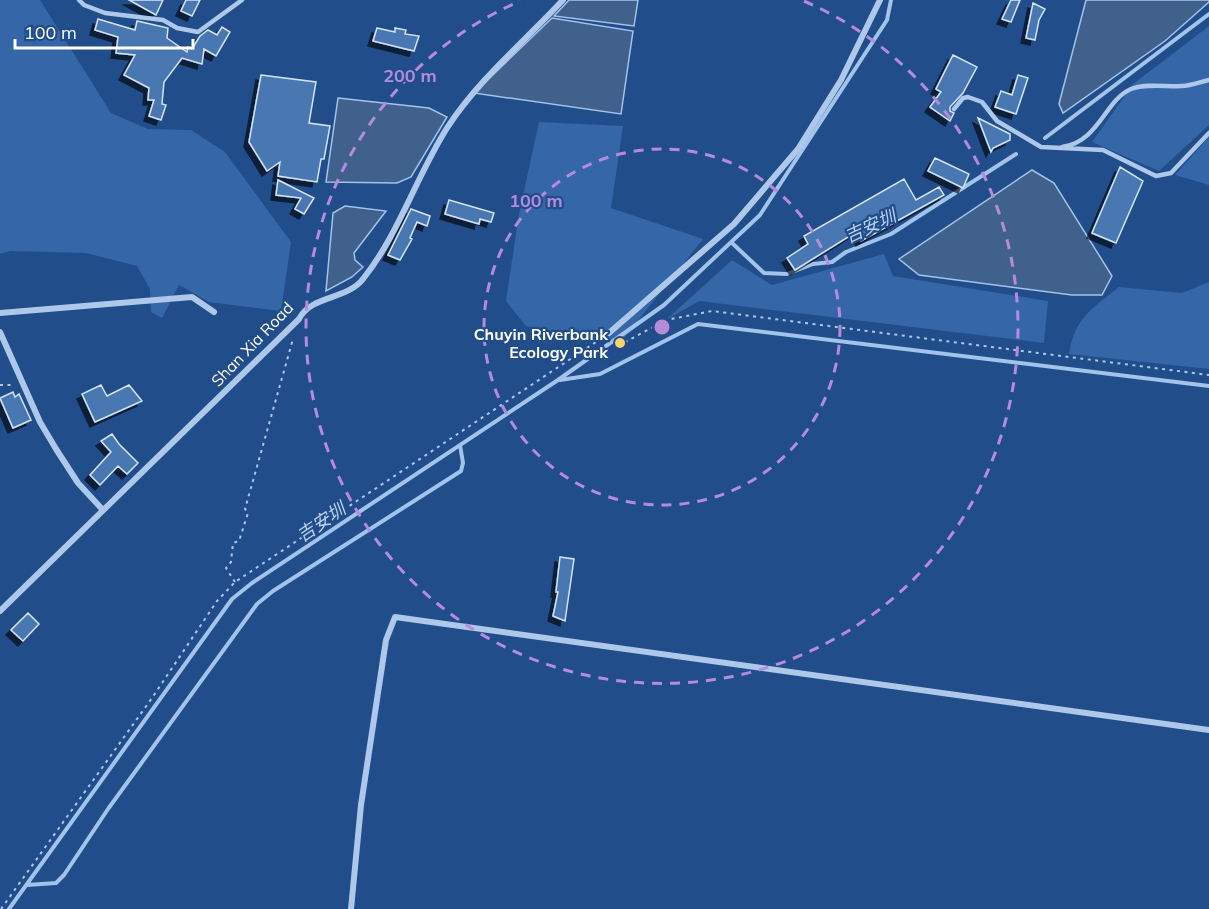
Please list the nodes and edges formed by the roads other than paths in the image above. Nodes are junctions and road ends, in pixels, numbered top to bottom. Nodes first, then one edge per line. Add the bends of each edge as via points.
1 (79, 0) edge
2 (242, 0) edge
3 (563, 0) edge
4 (880, 0) edge
5 (1209, 80) edge
6 (954, 109) dead end
7 (1209, 133) edge
8 (1051, 148) junction
9 (214, 312) dead end
10 (0, 313) edge
11 (0, 332) edge
12 (609, 333) road end
13 (102, 509) junction
14 (0, 611) edge
15 (1209, 730) edge
16 (351, 909) edge

1 - 2 lane via 105,14 163,20 177,28 198,32
3 - 13 street, Shan Xia Road via 471,93 425,165 392,235 360,283 303,310 299,319
4 - 12 street via 841,80 798,149 734,224
5 - 8 lane via 1184,86 1131,88 1080,141
6 - 8 lane via 963,98 982,102 997,121 1041,147
7 - 8 lane via 1171,172 1156,176 1103,150
9 - 10 street via 192,297
11 - 13 street via 51,440 78,483
13 - 14 street, Shan Xia Road
15 - 16 street via 395,617 386,640 368,758

